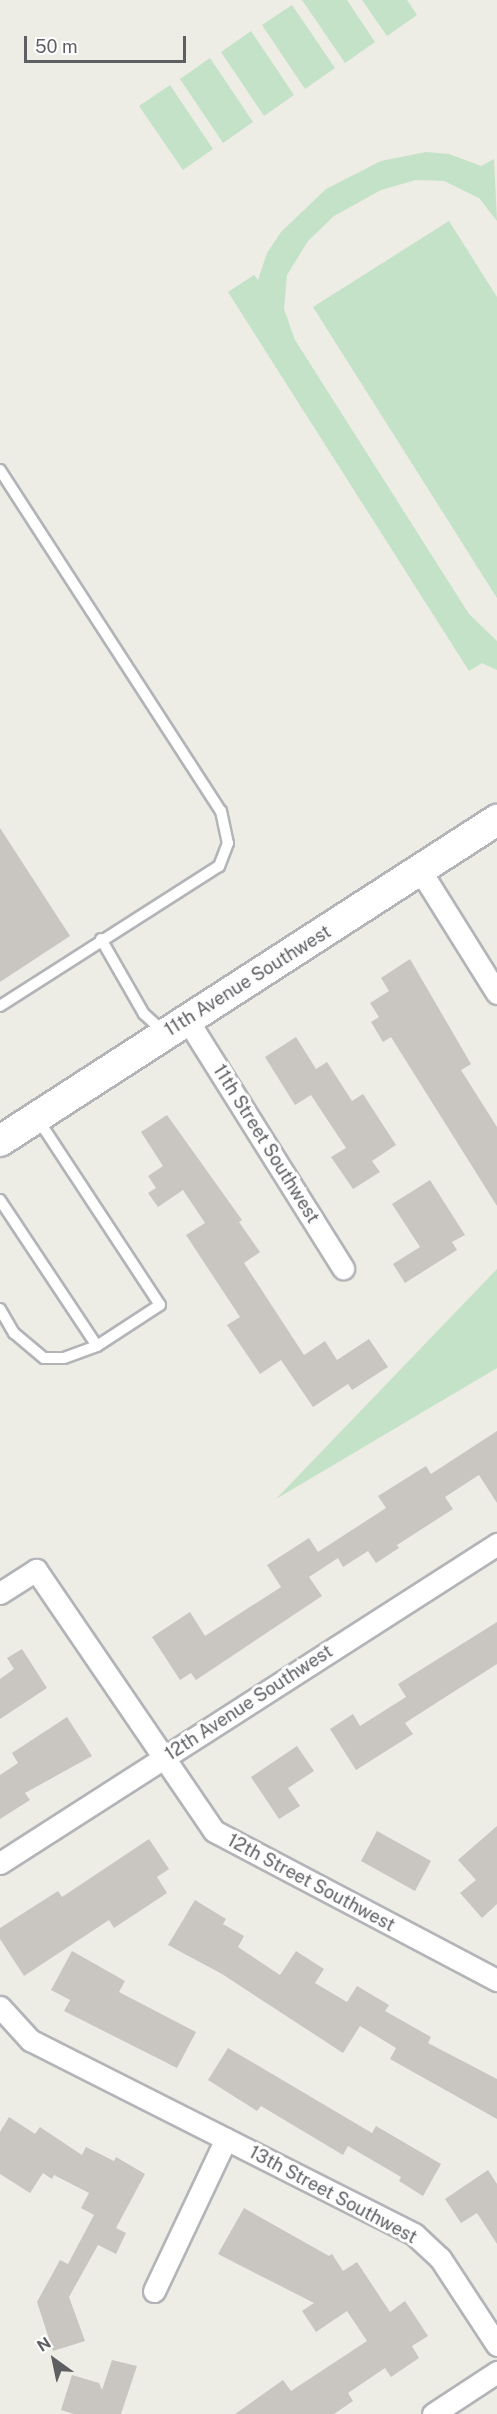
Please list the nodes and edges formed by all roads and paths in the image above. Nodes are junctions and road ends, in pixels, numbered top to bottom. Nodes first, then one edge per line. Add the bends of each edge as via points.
1 (0, 470) edge
2 (497, 820) edge
3 (420, 870) junction
4 (101, 939) junction
5 (497, 993) edge
6 (0, 1005) edge
7 (176, 1027) junction
8 (37, 1117) junction
9 (0, 1141) edge
10 (0, 1200) edge
11 (4, 1214) edge
12 (343, 1268) dead end
13 (0, 1309) edge
14 (97, 1346) junction
15 (497, 1544) edge
16 (0, 1593) edge
17 (164, 1758) junction
18 (0, 1863) edge
19 (497, 1980) edge
20 (0, 2007) edge
21 (226, 2139) junction
22 (154, 2291) dead end
23 (497, 2345) edge
24 (497, 2373) edge
25 (433, 2414) edge

1 - 4 lane via 221,812 226,832 228,843 219,866
2 - 3 street, 11th Avenue Southwest
3 - 5 street
3 - 7 street, 11th Avenue Southwest
4 - 6 lane
4 - 7 lane via 144,1014
7 - 8 street, 11th Avenue Southwest
7 - 12 street, 11th Street Southwest
8 - 9 street, 11th Avenue Southwest
8 - 14 lane via 160,1305
10 - 11 lane
11 - 14 lane
13 - 14 lane via 14,1333 44,1358 64,1358
15 - 17 street, 12th Avenue Southwest
16 - 17 street, 12th Street Southwest via 36,1570
17 - 18 street, 12th Avenue Southwest
17 - 19 street, 12th Street Southwest via 214,1831
20 - 21 street, 13th Street Southwest via 30,2040
21 - 22 street, 13th Street Southwest
21 - 23 street, 13th Street Southwest via 414,2234 440,2258
24 - 25 street

